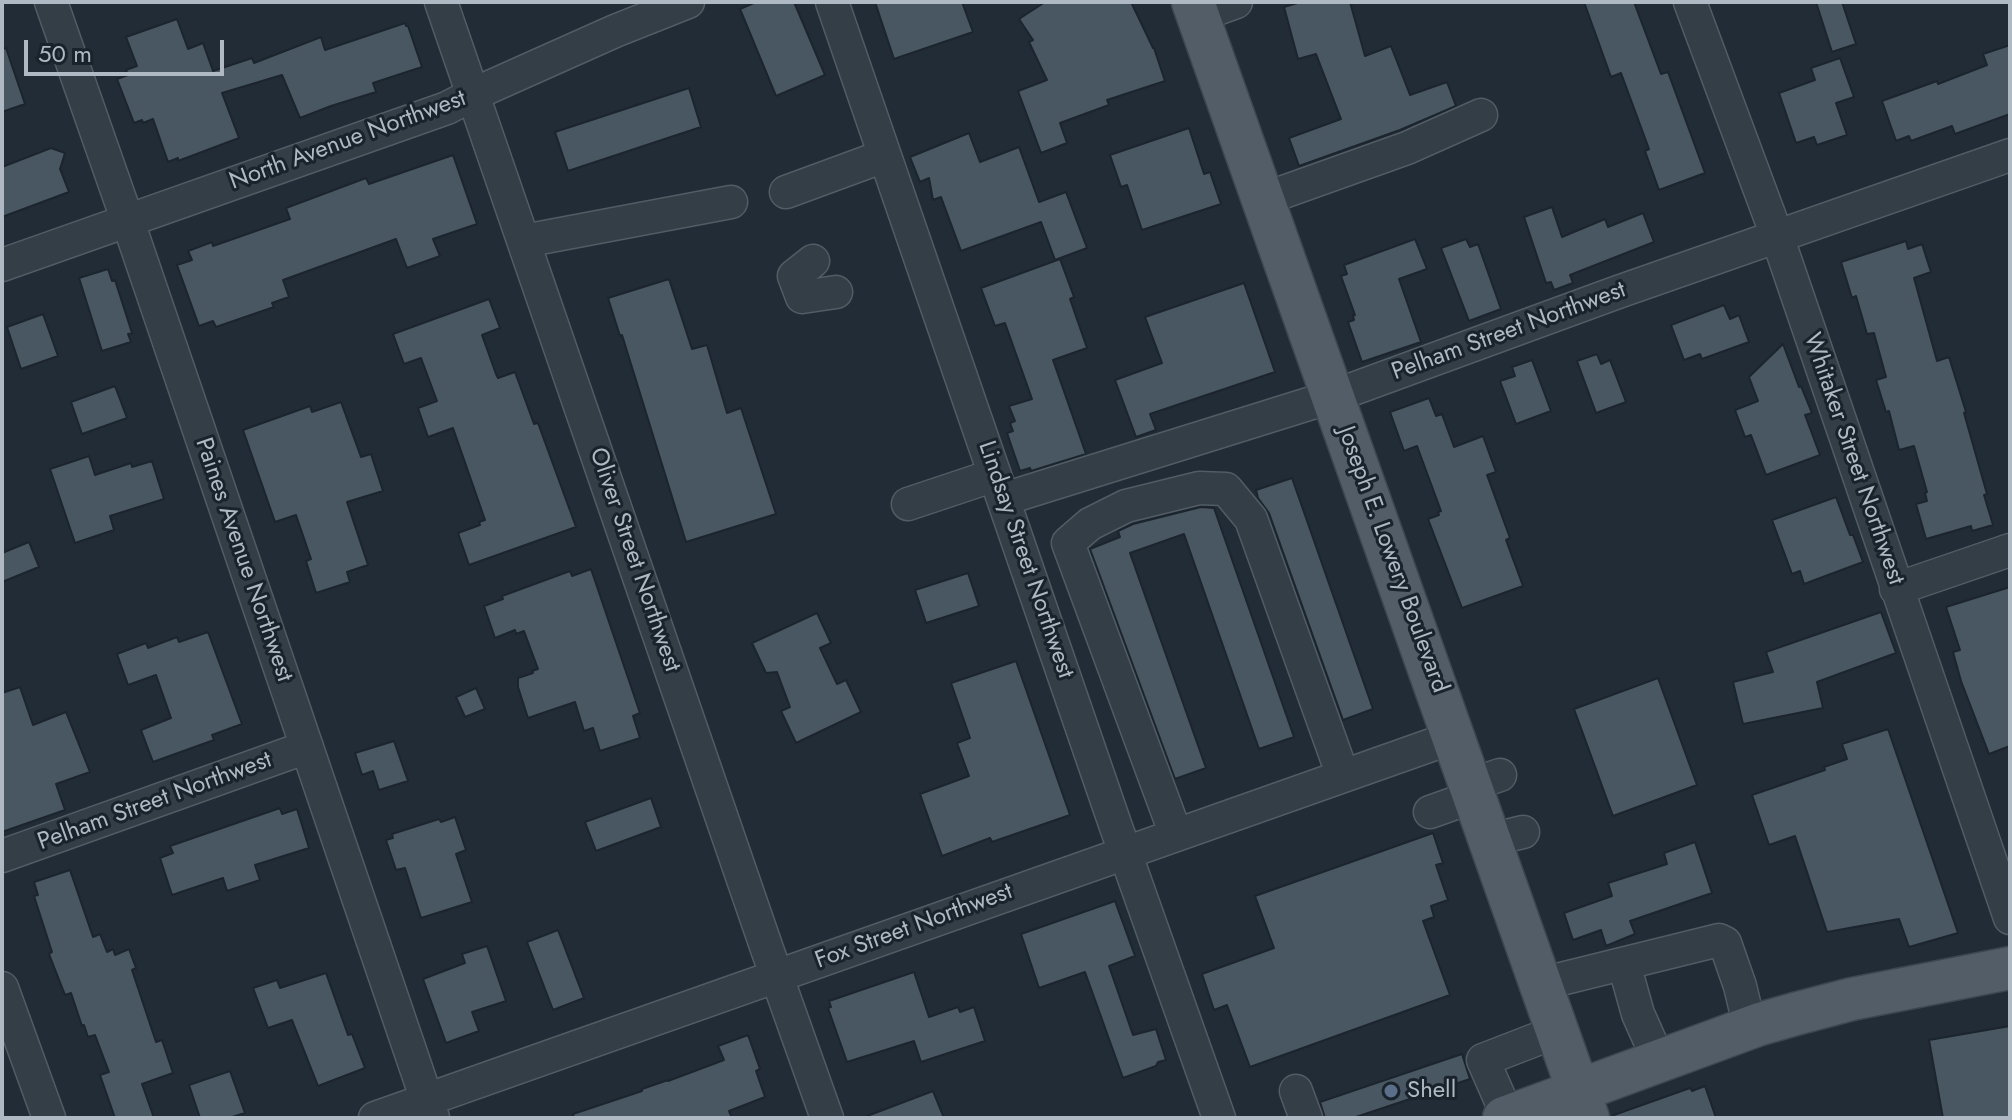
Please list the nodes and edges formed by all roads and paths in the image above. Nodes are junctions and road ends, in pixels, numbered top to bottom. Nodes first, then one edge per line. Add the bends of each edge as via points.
1 (51, 2) edge
2 (441, 2) edge
3 (688, 2) edge
4 (832, 2) edge
5 (1690, 2) edge
6 (1209, 7) edge
7 (474, 94) junction
8 (1481, 115) dead end
9 (2010, 155) edge
10 (884, 156) junction
11 (786, 192) dead end
12 (1264, 199) junction
13 (731, 202) dead end
14 (128, 221) junction
15 (1777, 236) junction
16 (524, 241) junction
17 (813, 261) dead end
18 (2, 265) edge
19 (836, 292) dead end
20 (1334, 396) junction
21 (1000, 487) junction
22 (908, 504) dead end
23 (2010, 550) edge
24 (1896, 589) junction
25 (1454, 737) junction
26 (307, 747) junction
27 (1343, 776) junction
28 (1482, 785) junction
29 (1430, 812) dead end
30 (1176, 835) junction
31 (1125, 852) junction
32 (2, 856) edge
33 (2010, 918) edge
34 (1624, 964) junction
35 (2010, 968) edge
36 (777, 975) junction
37 (1542, 986) junction
38 (2, 988) edge
39 (1750, 1028) junction
40 (1558, 1031) junction
41 (1659, 1061) junction
42 (1583, 1104) edge
43 (430, 1109) edge
44 (1506, 1117) edge
45 (49, 1118) edge
46 (375, 1118) edge
47 (827, 1118) edge
48 (1219, 1118) edge

1 - 14 street, Paines Avenue Northwest
2 - 7 street, Oliver Street Northwest
3 - 7 street, North Avenue Northwest
4 - 10 street, Lindsay Street Northwest
5 - 15 street, Whitaker Street Northwest
6 - 12 main road, Joseph E. Lowery Boulevard
7 - 14 street, North Avenue Northwest
7 - 16 street, Oliver Street Northwest
8 - 12 street via 1407,148
9 - 15 street, Pelham Street Northwest
10 - 11 street
10 - 21 street, Lindsay Street Northwest
12 - 20 main road, Joseph E. Lowery Boulevard
13 - 16 street
14 - 18 street, North Avenue Northwest
14 - 26 street, Paines Avenue Northwest
15 - 20 street, Pelham Street Northwest
15 - 24 street, Whitaker Street Northwest
16 - 36 street, Oliver Street Northwest
17 - 19 street via 794,276 802,297
20 - 21 street, Pelham Street Northwest
20 - 25 main road, Joseph E. Lowery Boulevard
21 - 22 street, Pelham Street Northwest
21 - 31 street, Lindsay Street Northwest
23 - 24 street
24 - 33 street, Whitaker Street Northwest
25 - 27 street, Fox Street Northwest
25 - 28 main road, Joseph E. Lowery Boulevard
26 - 32 street, Pelham Street Northwest
26 - 43 street, Paines Avenue Northwest
27 - 30 street, Fox Street Northwest
27 - 30 street via 1251,519 1226,489 1199,488 1126,506 1090,524 1068,543
28 - 29 street
28 - 37 main road, Joseph E. Lowery Boulevard via 1506,836
30 - 31 street, Fox Street Northwest
31 - 36 street, Fox Street Northwest
31 - 48 street, Lindsay Street Northwest
34 - 37 street
34 - 39 street via 1719,940 1725,943
34 - 41 street
35 - 39 main road via 1852,999
36 - 43 street, Fox Street Northwest
36 - 47 street, Oliver Street Northwest
37 - 40 main road, Joseph E. Lowery Boulevard
38 - 45 street
39 - 41 main road
40 - 42 main road, Joseph E. Lowery Boulevard
40 - 44 street via 1483,1060
41 - 42 main road
42 - 44 main road
43 - 46 street, Fox Street Northwest

